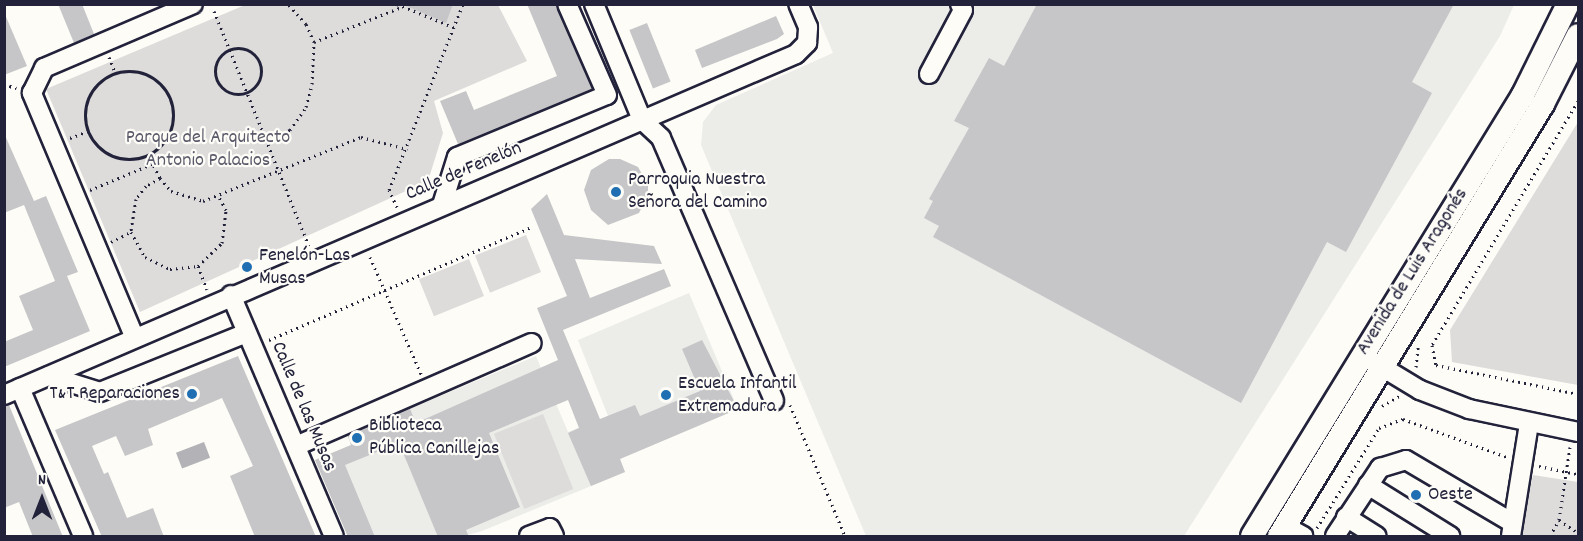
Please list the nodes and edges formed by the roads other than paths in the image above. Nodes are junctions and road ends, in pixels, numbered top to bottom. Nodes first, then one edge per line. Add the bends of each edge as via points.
1 (193, 4) edge
2 (567, 4) edge
3 (594, 4) edge
4 (798, 4) edge
5 (1568, 4) edge
6 (963, 6) edge
7 (1578, 35) edge
8 (929, 74) dead end
9 (642, 120) junction
10 (442, 206) junction
11 (231, 295) junction
12 (247, 333) junction
13 (134, 336) junction
14 (532, 343) dead end
15 (1362, 356) junction
16 (1383, 368) junction
17 (49, 376) junction
18 (12, 391) edge
19 (774, 401) road end
20 (1529, 423) junction
21 (1578, 432) edge
22 (296, 446) junction
23 (1368, 485) junction
24 (1347, 517) junction
25 (1512, 530) edge
26 (552, 532) edge
27 (1289, 533) edge
28 (83, 537) edge
29 (334, 537) edge
30 (529, 537) edge
31 (1252, 537) edge
32 (1335, 537) edge
33 (1377, 537) edge
34 (1450, 537) edge

1 - 13 street via 44,68 32,93
2 - 10 street via 607,95 457,157
3 - 9 street
4 - 9 street, Calle de Fenelón via 808,27 807,43 796,54
5 - 15 main road, Avenida de Luis Aragonés via 1522,95
6 - 8 street
7 - 16 main road, Avenida de Luis Aragonés via 1543,104
9 - 10 street, Calle de Fenelón
9 - 19 street via 661,138
10 - 11 street, Calle de Fenelón
11 - 12 street, Calle de las Musas
11 - 13 street, Calle de Fenelón
12 - 17 street via 100,392
12 - 22 street, Calle de las Musas
13 - 17 street, Calle de Fenelón
14 - 22 street
15 - 16 street
15 - 31 main road, Avenida de Luis Aragonés
16 - 20 street via 1420,390 1469,409
16 - 27 main road, Avenida de Luis Aragonés
17 - 18 street, Calle de Fenelón
18 - 28 street
20 - 21 street
20 - 25 street
22 - 29 street, Calle de las Musas
23 - 24 street
23 - 25 street via 1380,468 1406,460
23 - 34 street
24 - 32 street
24 - 33 street
26 - 30 street

